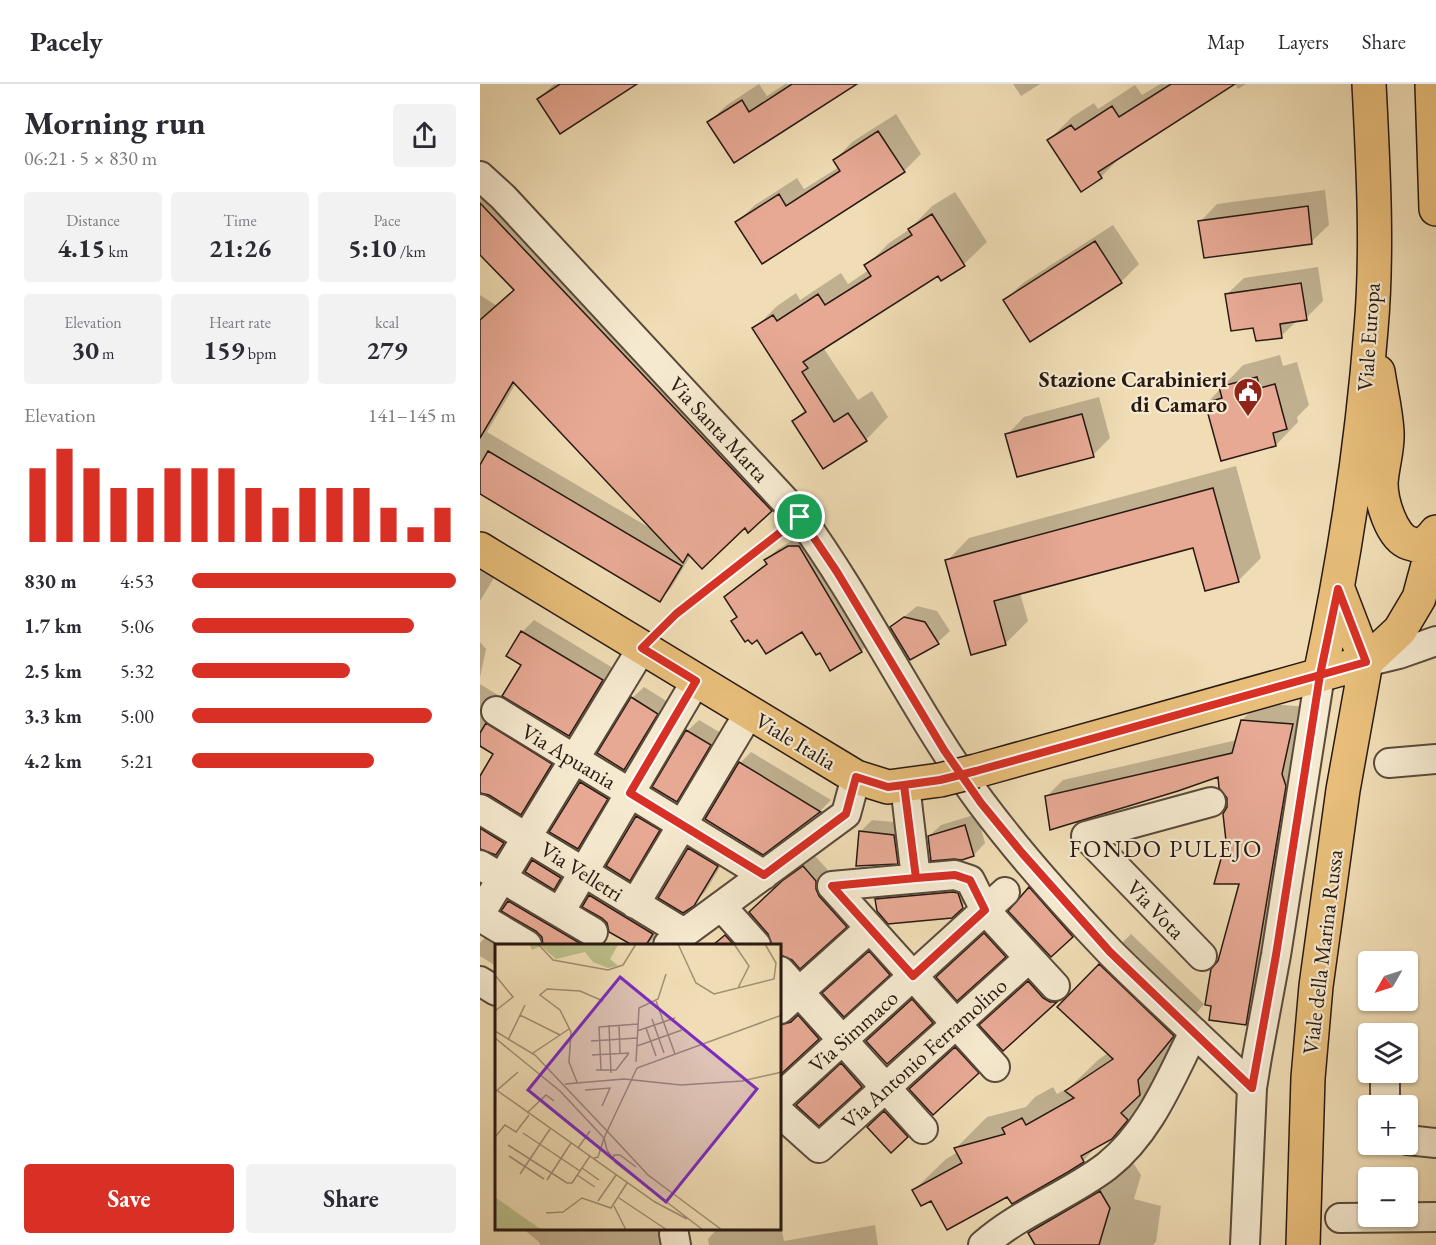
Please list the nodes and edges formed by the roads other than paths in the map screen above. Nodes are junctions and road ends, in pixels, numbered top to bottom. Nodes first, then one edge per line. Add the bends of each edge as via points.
1 (1369, 84) edge
2 (1432, 84) edge
3 (480, 176) edge
4 (1436, 209) edge
5 (1371, 329) junction
6 (1436, 533) edge
7 (480, 549) edge
8 (1338, 589) junction
9 (1431, 640) edge
10 (642, 648) junction
11 (1366, 662) junction
12 (1320, 675) junction
13 (688, 694) junction
14 (496, 711) dead end
15 (741, 727) junction
16 (574, 759) junction
17 (1436, 759) edge
18 (1389, 763) dead end
19 (856, 777) junction
20 (904, 785) junction
21 (630, 793) junction
22 (1211, 801) dead end
23 (480, 809) edge
24 (682, 825) junction
25 (527, 837) junction
26 (491, 871) edge
27 (583, 872) junction
28 (764, 875) junction
29 (916, 878) junction
30 (995, 901) junction
31 (635, 904) junction
32 (721, 906) junction
33 (560, 912) junction
34 (480, 915) edge
35 (870, 928) junction
36 (594, 932) dead end
37 (676, 939) edge
38 (525, 944) edge
39 (755, 944) edge
40 (1202, 956) dead end
41 (1029, 958) junction
42 (913, 976) junction
43 (782, 978) edge
44 (480, 981) edge
45 (1055, 986) dead end
46 (495, 989) edge
47 (789, 1001) edge
48 (957, 1024) junction
49 (1194, 1032) junction
50 (842, 1040) junction
51 (995, 1067) dead end
52 (886, 1088) junction
53 (1252, 1088) junction
54 (782, 1095) edge
55 (782, 1115) edge
56 (923, 1129) dead end
57 (1418, 1141) edge
58 (1436, 1143) edge
59 (1436, 1217) edge
60 (1340, 1218) dead end
61 (983, 1245) edge
62 (1245, 1245) edge
63 (1303, 1245) edge

1 - 5 main road, Viale Europa via 1374,273
2 - 4 main road
3 - 49 street, Via Santa Marta via 800,517 981,803 1089,929
5 - 6 main road via 1387,433 1381,484 1387,515 1399,536 1410,544 1429,542
5 - 8 main road, Viale Europa
6 - 11 main road via 1419,597 1400,630
7 - 10 main road, Viale Italia
8 - 11 main road
8 - 12 main road, Viale Europa
9 - 11 street via 1399,654
10 - 13 main road, Viale Italia
10 - 16 street
11 - 12 main road, Viale Italia
11 - 63 main road, Viale della Marina Russa via 1343,789 1316,986 1308,1078
12 - 20 main road, Viale Italia, bridge via 976,771
12 - 53 street
13 - 15 main road, Viale Italia
13 - 21 street
14 - 16 street, Via Apuania
15 - 19 main road, Viale Italia
15 - 24 street
16 - 21 street, Via Apuania
16 - 25 street
17 - 18 street
19 - 20 main road, Viale Italia via 888,787
19 - 28 street via 846,814
20 - 29 street
21 - 24 street, Via Apuania
21 - 27 street
22 - 40 street, Via Vota via 1086,836
23 - 25 street, Via Velletri
24 - 28 street, Via Apuania
24 - 31 street
25 - 26 street
25 - 27 street, Via Velletri
26 - 33 street
26 - 34 street
27 - 31 street, Via Velletri
27 - 33 street
28 - 32 street
29 - 30 street via 955,875 970,880
29 - 35 street via 832,886
30 - 41 street
30 - 42 street, Via Simmaco
31 - 37 street, Via Velletri
32 - 37 street
32 - 39 street
33 - 36 street
34 - 38 street
35 - 42 street
35 - 47 street
41 - 45 street
41 - 48 street, Via Antonio Ferramolino
42 - 48 street
42 - 50 street, Via Simmaco
43 - 47 street
44 - 46 street
47 - 50 street
48 - 51 street
48 - 52 street, Via Antonio Ferramolino
49 - 53 street, Via Santa Marta
49 - 61 street via 1146,1123 1121,1154
50 - 52 street
50 - 54 street, Via Simmaco
52 - 55 street, Via Antonio Ferramolino via 819,1148
52 - 56 street
53 - 62 street
57 - 58 street
59 - 60 street

